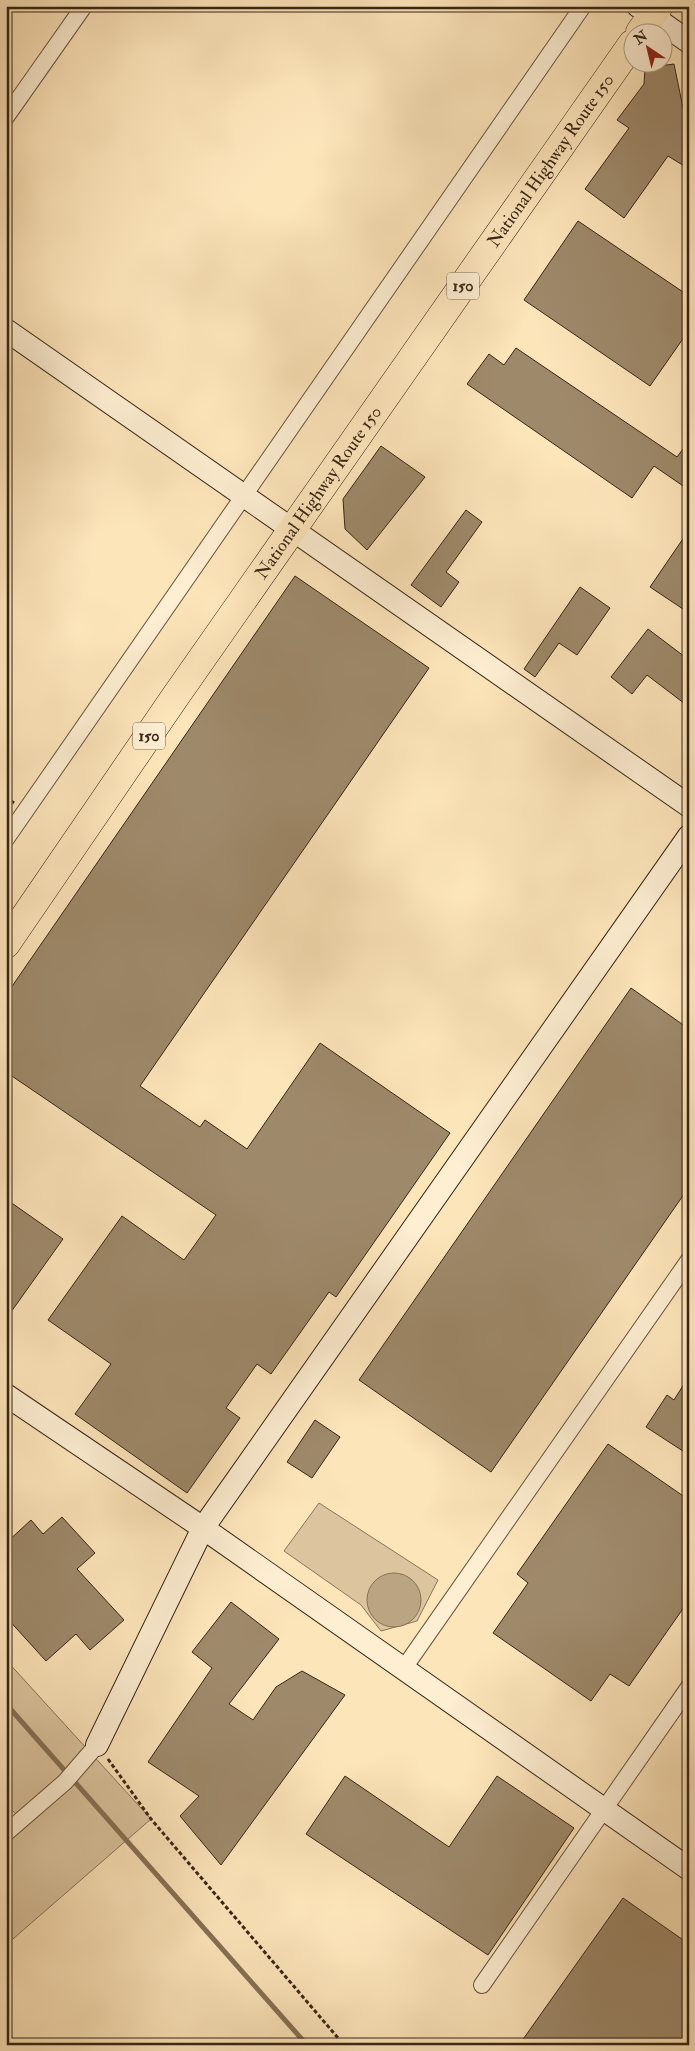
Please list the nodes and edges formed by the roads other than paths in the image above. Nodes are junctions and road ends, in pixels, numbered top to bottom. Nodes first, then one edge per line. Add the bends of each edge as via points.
1 (84, 6) edge
2 (583, 6) edge
3 (647, 15) edge
4 (689, 42) edge
5 (622, 58) edge
6 (6, 117) edge
7 (6, 330) edge
8 (244, 495) junction
9 (293, 528) junction
10 (689, 806) edge
11 (689, 836) edge
12 (6, 839) edge
13 (6, 944) edge
14 (689, 1260) edge
15 (6, 1395) edge
16 (203, 1528) junction
17 (404, 1668) junction
18 (689, 1687) edge
19 (98, 1745) joint
20 (602, 1811) junction
21 (6, 1833) edge
22 (689, 1869) edge
23 (482, 1985) dead end

1 - 6 street
2 - 8 street
3 - 4 street
5 - 9 highway, National Highway Route 150 / 150
7 - 8 street
8 - 9 street
8 - 12 street
9 - 10 street
9 - 13 highway, National Highway Route 150 / 150
11 - 16 street
14 - 17 street
15 - 16 street
16 - 17 street
16 - 19 street
17 - 20 street
18 - 20 street
19 - 21 street via 65,1782
20 - 22 street
20 - 23 street

